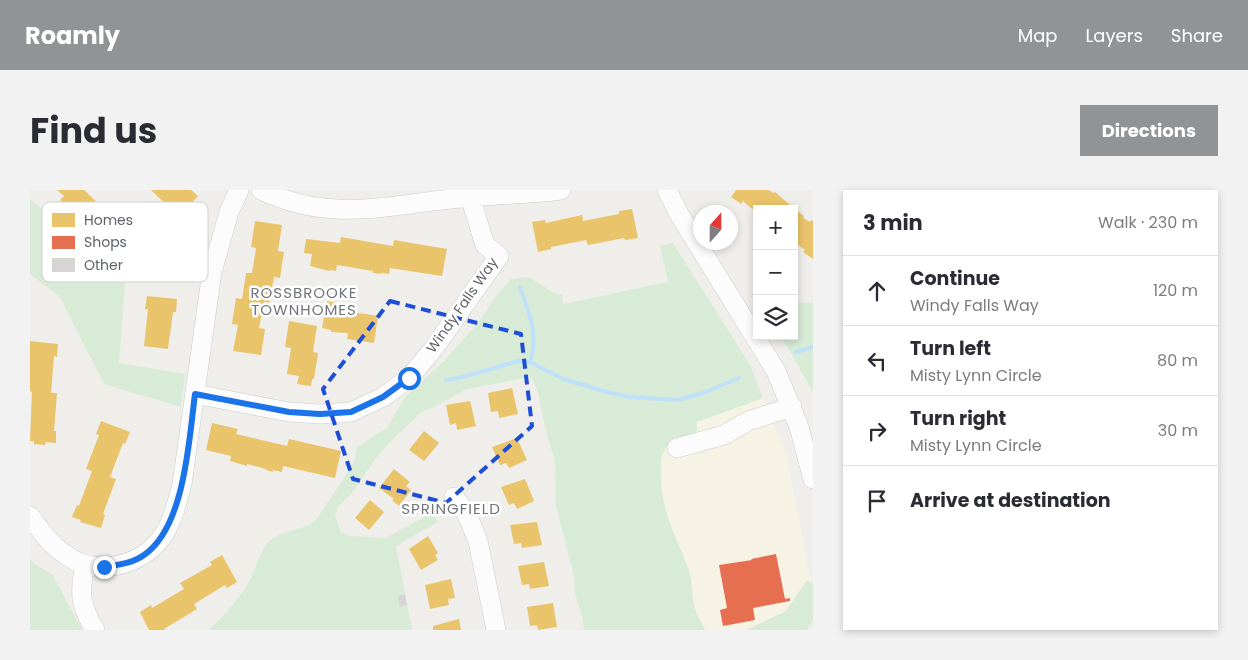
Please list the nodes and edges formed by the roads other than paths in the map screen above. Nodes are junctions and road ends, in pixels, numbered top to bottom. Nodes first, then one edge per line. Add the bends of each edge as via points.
1 (239, 190) edge
2 (261, 190) edge
3 (561, 190) edge
4 (667, 190) edge
5 (468, 193) edge
6 (195, 394) junction
7 (792, 407) junction
8 (677, 448) dead end
9 (813, 479) edge
10 (454, 498) dead end
11 (30, 516) edge
12 (85, 565) junction
13 (95, 630) edge
14 (496, 630) edge

1 - 6 street via 229,212 212,272
2 - 5 street via 301,205 328,210 371,209
3 - 5 street
4 - 7 street via 776,371
5 - 6 street, Windy Falls Way via 485,245 500,256 409,378 383,397 351,412 289,412
6 - 12 street via 182,484 162,537 145,554 125,564
7 - 8 street via 748,421 724,435
7 - 9 street
10 - 14 street via 466,512 478,541
11 - 12 street via 58,549
12 - 13 street via 80,585 82,599

